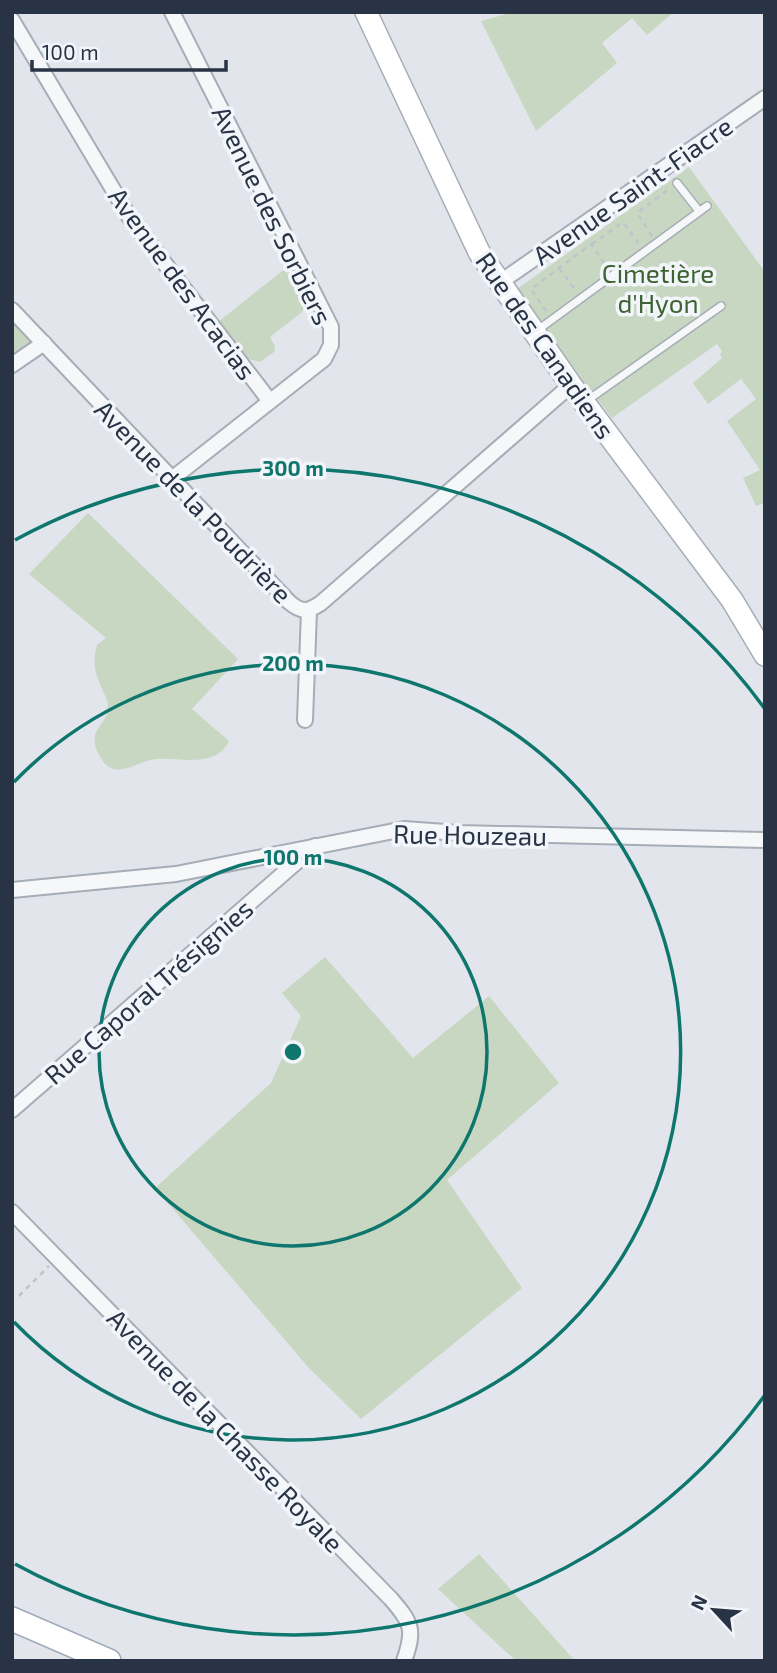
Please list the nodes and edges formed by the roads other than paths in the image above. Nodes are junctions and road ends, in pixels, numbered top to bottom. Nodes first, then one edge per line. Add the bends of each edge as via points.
1 (172, 12) edge
2 (366, 12) edge
3 (12, 20) edge
4 (765, 98) edge
5 (677, 183) road end
6 (707, 206) dead end
7 (699, 211) junction
8 (499, 282) junction
9 (721, 306) dead end
10 (12, 310) edge
11 (535, 332) junction
12 (44, 343) junction
13 (12, 366) edge
14 (571, 384) junction
15 (270, 400) junction
16 (585, 402) junction
17 (173, 478) junction
18 (309, 611) junction
19 (765, 655) edge
20 (305, 720) dead end
21 (765, 840) edge
22 (316, 845) junction
23 (12, 890) edge
24 (12, 1110) edge
25 (12, 1212) edge
26 (12, 1619) edge
27 (109, 1661) edge
28 (404, 1661) edge

1 - 15 street, Avenue des Sorbiers via 331,327 331,345 324,359
2 - 8 street, Rue des Canadiens via 465,225
3 - 15 street, Avenue des Acacias via 130,218
4 - 8 street, Avenue Saint-Fiacre
5 - 7 lane
6 - 7 lane
7 - 11 lane
8 - 11 street, Rue des Canadiens
9 - 16 lane
10 - 12 street, Avenue de la Poudrière
11 - 14 street, Rue des Canadiens
12 - 13 street
12 - 17 street, Avenue de la Poudrière
14 - 16 street, Rue des Canadiens
14 - 18 street, Avenue de la Poudrière
15 - 17 street
16 - 19 street, Rue des Canadiens via 732,600
17 - 18 street, Avenue de la Poudrière via 289,602
18 - 20 street
21 - 22 street, Rue Houzeau via 404,828
22 - 23 street, Rue Houzeau via 176,874
22 - 24 street, Rue Caporal Trésignies
25 - 28 street, Avenue de la Chasse Royale via 406,1616 411,1643
26 - 27 main road

